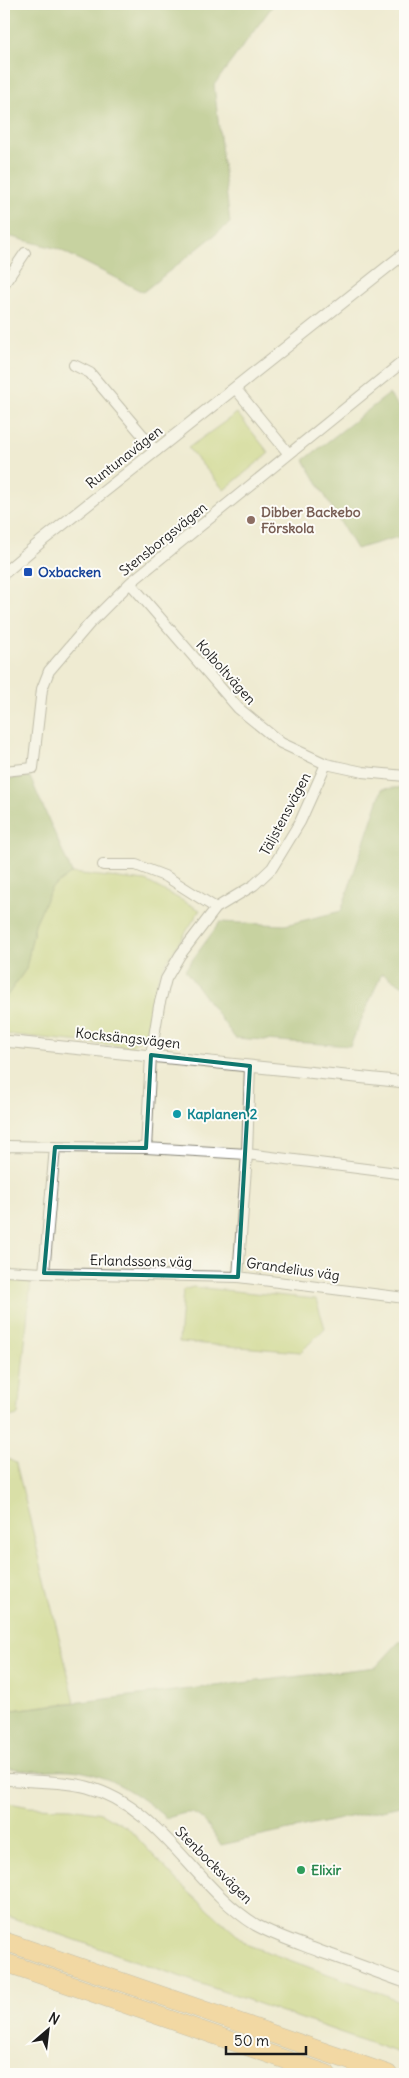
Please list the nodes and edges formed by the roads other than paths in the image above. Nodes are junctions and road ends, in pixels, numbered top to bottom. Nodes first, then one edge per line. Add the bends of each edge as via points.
1 (405, 252) edge
2 (25, 253) dead end
3 (4, 284) edge
4 (405, 360) edge
5 (74, 365) dead end
6 (235, 388) junction
7 (156, 451) junction
8 (289, 454) junction
9 (4, 573) edge
10 (130, 583) junction
11 (326, 764) junction
12 (4, 771) edge
13 (405, 776) edge
14 (103, 865) dead end
15 (216, 908) junction
16 (4, 1041) edge
17 (151, 1055) junction
18 (250, 1066) junction
19 (405, 1082) edge
20 (54, 1146) junction
21 (146, 1148) junction
22 (4, 1150) edge
23 (247, 1154) junction
24 (405, 1174) edge
25 (4, 1271) edge
26 (44, 1273) junction
27 (238, 1277) junction
28 (405, 1298) edge
29 (4, 1779) edge
30 (4, 1941) edge
31 (4, 1962) edge
32 (405, 1982) edge
33 (327, 2074) edge
34 (388, 2074) edge

1 - 6 street, Runtunavägen
2 - 3 street
4 - 8 street, Stensborgsvägen
5 - 7 street via 90,373
6 - 7 street, Runtunavägen
6 - 8 street
7 - 9 street, Runtunavägen
8 - 10 street, Stensborgsvägen
10 - 11 street, Kolboltvägen via 238,708 281,743
10 - 12 street, Stensborgsvägen via 49,671 42,689 33,768
11 - 13 street, Kolboltvägen
11 - 15 street, Täljstensvägen via 300,822 272,868 254,885
14 - 15 street via 136,865 166,877
15 - 17 street, Täljstensvägen via 166,979
16 - 17 street, Kocksängsvägen
17 - 18 street, Kocksängsvägen
17 - 21 street
18 - 19 street, Kocksängsvägen
18 - 23 street, Grandelius väg
20 - 21 street
20 - 22 street via 8,1146
20 - 26 street
21 - 23 street
23 - 24 street
23 - 27 street, Grandelius väg
25 - 26 street, Erlandssons väg
26 - 27 street, Erlandssons väg
27 - 28 street, Grandelius väg
29 - 32 street, Stenbocksvägen via 68,1783 117,1800 152,1824 228,1903 256,1924 284,1938
30 - 34 highway
31 - 33 highway

